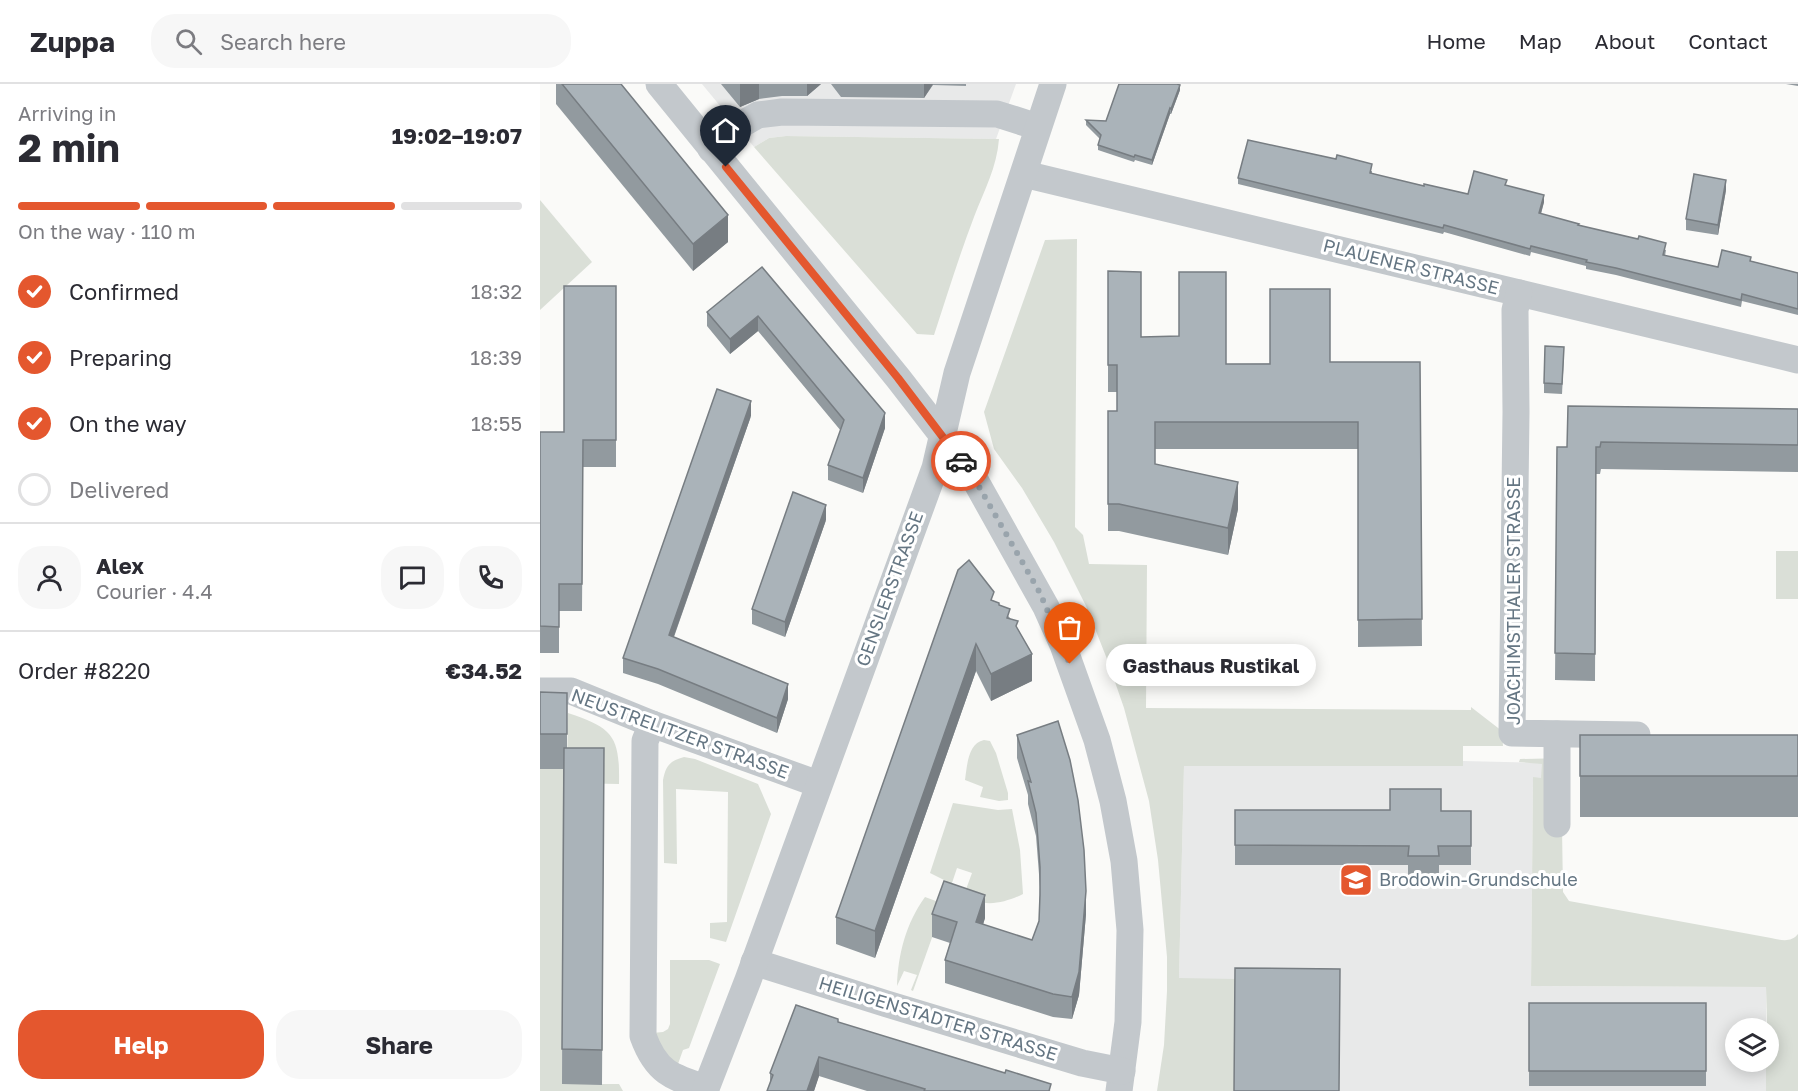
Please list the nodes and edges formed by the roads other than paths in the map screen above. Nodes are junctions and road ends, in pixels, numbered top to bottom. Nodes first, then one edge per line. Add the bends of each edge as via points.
1 (659, 84) edge
2 (1053, 84) edge
3 (1038, 127) junction
4 (711, 149) junction
5 (1024, 174) junction
6 (1518, 293) junction
7 (1798, 360) edge
8 (942, 436) junction
9 (540, 691) edge
10 (652, 724) junction
11 (1557, 734) junction
12 (1660, 735) edge
13 (818, 784) junction
14 (1557, 824) dead end
15 (754, 962) junction
16 (1120, 1081) edge
17 (705, 1090) edge

1 - 4 street
2 - 3 street, GENSLERSTRASSE
3 - 4 street via 997,114 782,112 758,115
3 - 5 street, GENSLERSTRASSE
4 - 8 street
5 - 6 street, PLAUENER STRASSE
5 - 8 street, GENSLERSTRASSE via 957,374
6 - 7 street, PLAUENER STRASSE
6 - 11 street, JOACHIMSTHALER STRASSE via 1512,733
8 - 13 street, GENSLERSTRASSE via 934,468
8 - 16 street via 970,471 1040,593 1097,740 1125,861 1130,930 1128,1022
9 - 10 street, NEUSTRELITZER STRASSE via 571,692
10 - 13 street, NEUSTRELITZER STRASSE
10 - 17 street, GENSLERSTRASSE via 645,741 643,1036 659,1067
11 - 12 street, JOACHIMSTHALER STRASSE
11 - 14 street
13 - 15 street, GENSLERSTRASSE
15 - 16 street, HEILIGENSTADTER STRASSE via 1082,1063
15 - 17 street, GENSLERSTRASSE

